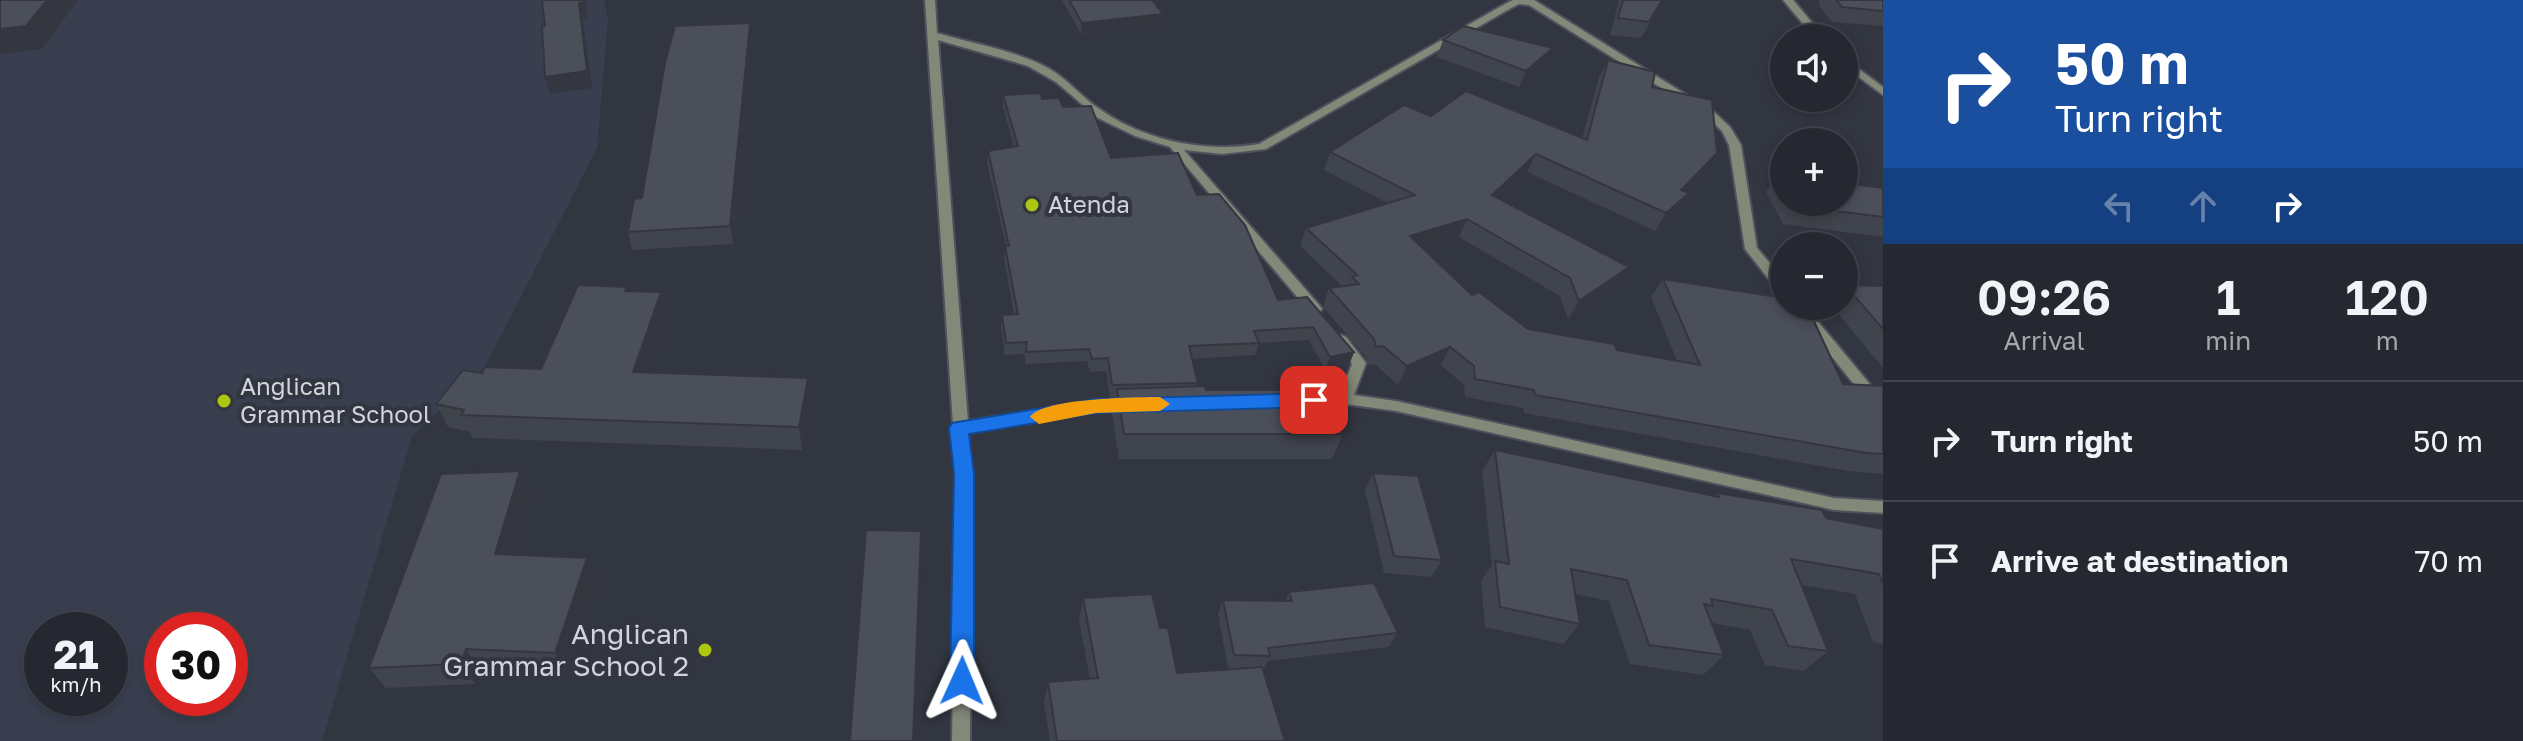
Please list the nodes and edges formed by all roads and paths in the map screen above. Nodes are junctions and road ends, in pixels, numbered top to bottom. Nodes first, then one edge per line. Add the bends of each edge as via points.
1 (930, 0) edge
2 (1788, 0) edge
3 (1808, 24) edge
4 (932, 35) junction
5 (1858, 72) edge
6 (1881, 89) edge
7 (1175, 146) junction
8 (1770, 272) edge
9 (1809, 320) edge
10 (1345, 399) junction
11 (1299, 400) edge
12 (1143, 404) edge
13 (1883, 410) edge
14 (959, 428) junction
15 (1883, 507) edge
16 (961, 741) edge

1 - 4 street
2 - 3 street
4 - 7 street via 1043,69 1100,116
4 - 14 street
5 - 6 street
7 - 8 street via 1240,152 1262,147 1508,6 1531,2 1726,129 1735,145 1751,249
7 - 10 street via 1359,363
9 - 13 street
10 - 11 street
10 - 15 street via 1834,504
12 - 14 street via 1096,406
14 - 16 street via 964,473

